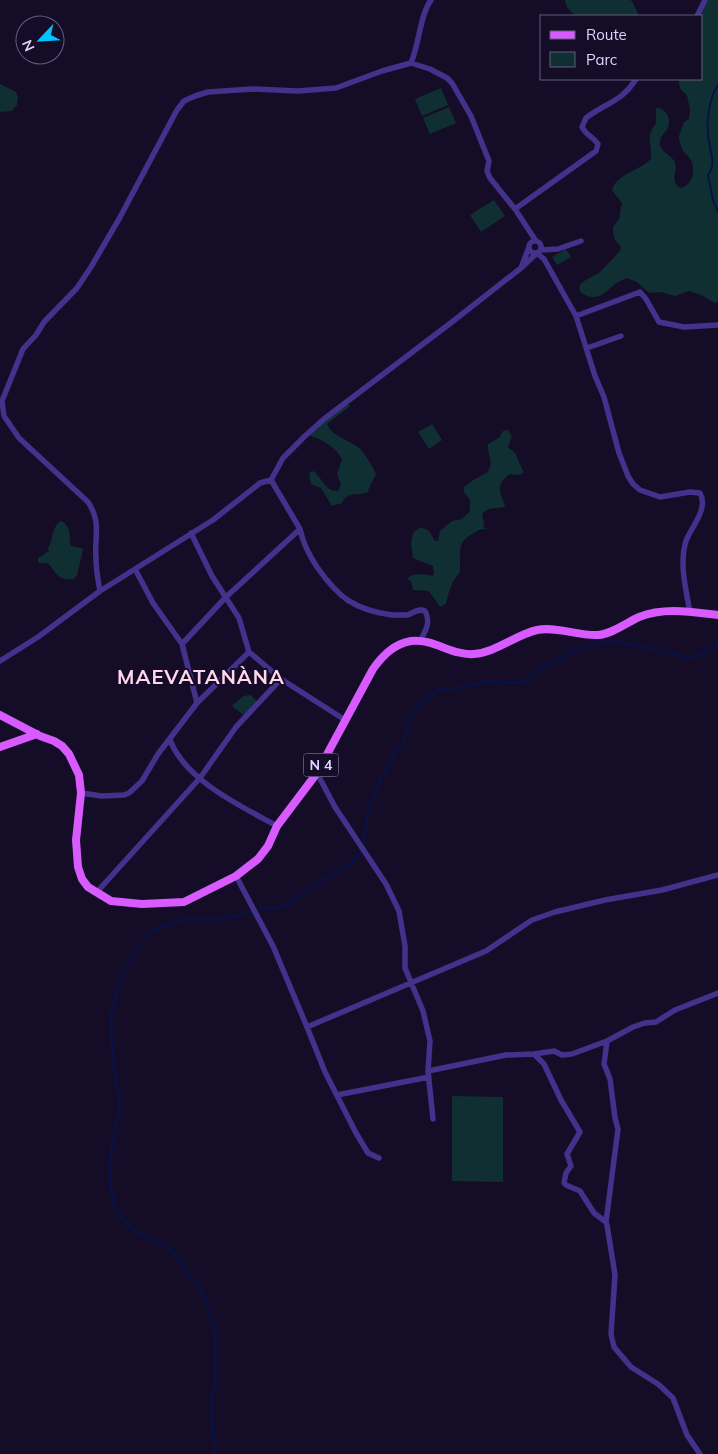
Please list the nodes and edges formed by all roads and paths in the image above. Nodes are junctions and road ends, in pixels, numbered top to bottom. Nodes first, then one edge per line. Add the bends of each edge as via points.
1 (431, 0) edge
2 (705, 0) edge
3 (698, 15) edge
4 (411, 64) junction
5 (635, 80) edge
6 (516, 210) junction
7 (582, 241) dead end
8 (534, 243) junction
9 (551, 249) junction
10 (538, 252) junction
11 (521, 268) junction
12 (576, 316) junction
13 (718, 326) edge
14 (620, 336) dead end
15 (586, 348) junction
16 (270, 480) junction
17 (300, 529) junction
18 (191, 533) junction
19 (135, 570) junction
20 (100, 591) junction
21 (226, 597) junction
22 (690, 612) junction
23 (718, 615) edge
24 (420, 641) junction
25 (182, 644) junction
26 (249, 652) junction
27 (0, 661) edge
28 (281, 679) junction
29 (197, 703) junction
30 (0, 715) edge
31 (345, 720) junction
32 (37, 734) junction
33 (170, 740) junction
34 (0, 747) edge
35 (317, 773) junction
36 (200, 778) junction
37 (81, 793) junction
38 (277, 826) junction
39 (236, 876) junction
40 (716, 877) edge
41 (96, 893) junction
42 (411, 982) junction
43 (718, 993) edge
44 (307, 1027) junction
45 (607, 1041) junction
46 (534, 1054) junction
47 (428, 1074) junction
48 (337, 1095) junction
49 (433, 1119) dead end
50 (380, 1158) dead end
51 (606, 1222) junction
52 (700, 1454) edge

1 - 4 street
2 - 3 street
4 - 6 street via 430,68 452,83 472,116 489,161 487,171 490,178
4 - 20 street via 336,88 226,90 184,101 85,276 23,349 2,400 4,416 19,438 96,513
5 - 6 street via 618,99 586,118 582,127 598,144 596,151
6 - 8 street
7 - 9 street
8 - 9 street via 547,243
8 - 10 street via 541,245
8 - 10 street via 530,252
8 - 11 street
9 - 10 street
10 - 11 street
10 - 12 street
11 - 16 street via 319,424 283,458
12 - 13 street via 640,292 659,322 684,327
12 - 15 street
14 - 15 street
15 - 22 street via 619,453 634,484 645,493 660,497 690,492 700,493 702,497 699,517 685,550 684,580
16 - 17 street
16 - 18 street via 260,483
17 - 21 street
17 - 24 street via 311,557 333,589 343,597 378,612 400,615 425,611 428,624
18 - 19 street
18 - 21 street
19 - 20 street
19 - 25 street
20 - 27 street
21 - 25 street
21 - 26 street via 238,618
22 - 23 main road
22 - 24 main road via 658,612 599,635 536,630 483,653 456,653
24 - 31 main road, N 4 via 394,647 383,655
25 - 29 street
26 - 28 street
26 - 29 street
28 - 31 street
28 - 36 street via 236,727
29 - 33 street
30 - 32 main road, N 4
31 - 35 main road, N 4
32 - 34 main road
32 - 37 main road, N 4 via 62,746 69,754 79,775
33 - 36 street via 174,750
33 - 37 street via 129,794 102,796
35 - 38 main road, N 4
35 - 42 street via 400,911 405,968
36 - 38 street via 211,789
36 - 41 street
37 - 41 main road, N 4 via 76,840 78,867 82,879
38 - 39 main road, N 4 via 258,859
39 - 41 main road, N 4 via 184,902 142,904 111,901
39 - 44 street via 259,919
40 - 42 street via 541,917 486,950
42 - 44 street
42 - 47 street via 423,1011 430,1041
43 - 45 street via 675,1010 656,1022 633,1027
44 - 48 street via 324,1072
45 - 46 street via 572,1054 562,1055 554,1051
45 - 51 street via 604,1064 618,1129
46 - 47 street via 506,1055
46 - 51 street via 544,1064 580,1132 567,1154 571,1166 564,1182 580,1191 594,1213
47 - 48 street
47 - 49 street
48 - 50 street via 368,1153
51 - 52 street via 615,1275 611,1334 614,1347 631,1367 673,1398 687,1435

